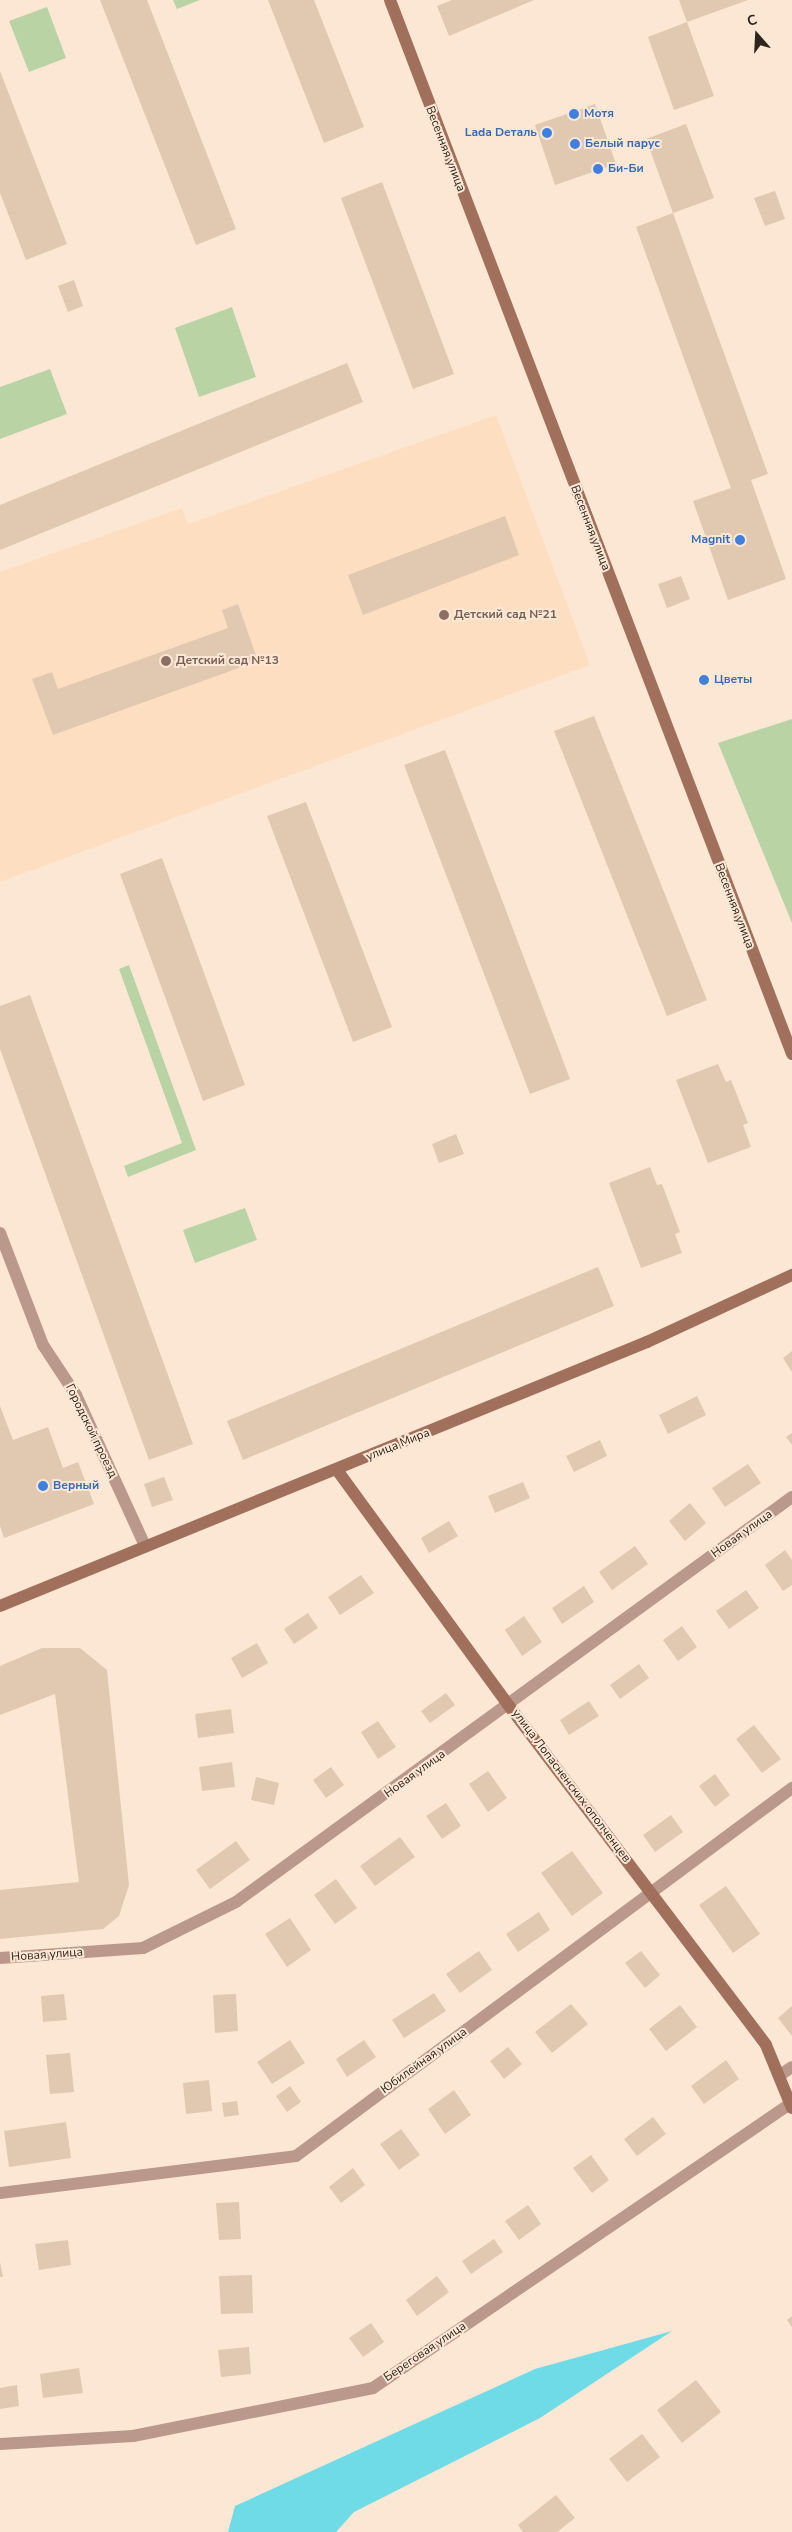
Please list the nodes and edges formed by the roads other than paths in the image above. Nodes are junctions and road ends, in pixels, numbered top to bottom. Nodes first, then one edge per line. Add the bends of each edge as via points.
1 (390, 0) edge
2 (792, 1054) edge
3 (0, 1233) edge
4 (792, 1275) edge
5 (337, 1470) junction
6 (792, 1497) edge
7 (145, 1546) junction
8 (0, 1606) edge
9 (509, 1706) junction
10 (792, 1788) edge
11 (653, 1894) junction
12 (0, 1958) edge
13 (792, 2066) edge
14 (780, 2075) junction
15 (791, 2106) edge
16 (0, 2193) edge
17 (0, 2444) edge

1 - 2 street, Весенняя улица
3 - 7 street, Городской проезд via 43,1345 76,1395
4 - 5 street, улица Мира via 647,1342
5 - 7 street, улица Мира
5 - 9 street, улица Лопасненских ополченцев
6 - 9 street, Новая улица
7 - 8 street, улица Мира
9 - 11 street, улица Лопасненских ополченцев
9 - 12 street, Новая улица via 236,1902 143,1948
10 - 11 street, Юбилейная улица
11 - 14 street, улица Лопасненских ополченцев via 766,2045
11 - 16 street, Юбилейная улица via 296,2156
13 - 14 street
14 - 15 street, улица Лопасненских ополченцев
15 - 17 street, Береговая улица via 373,2388 132,2436

